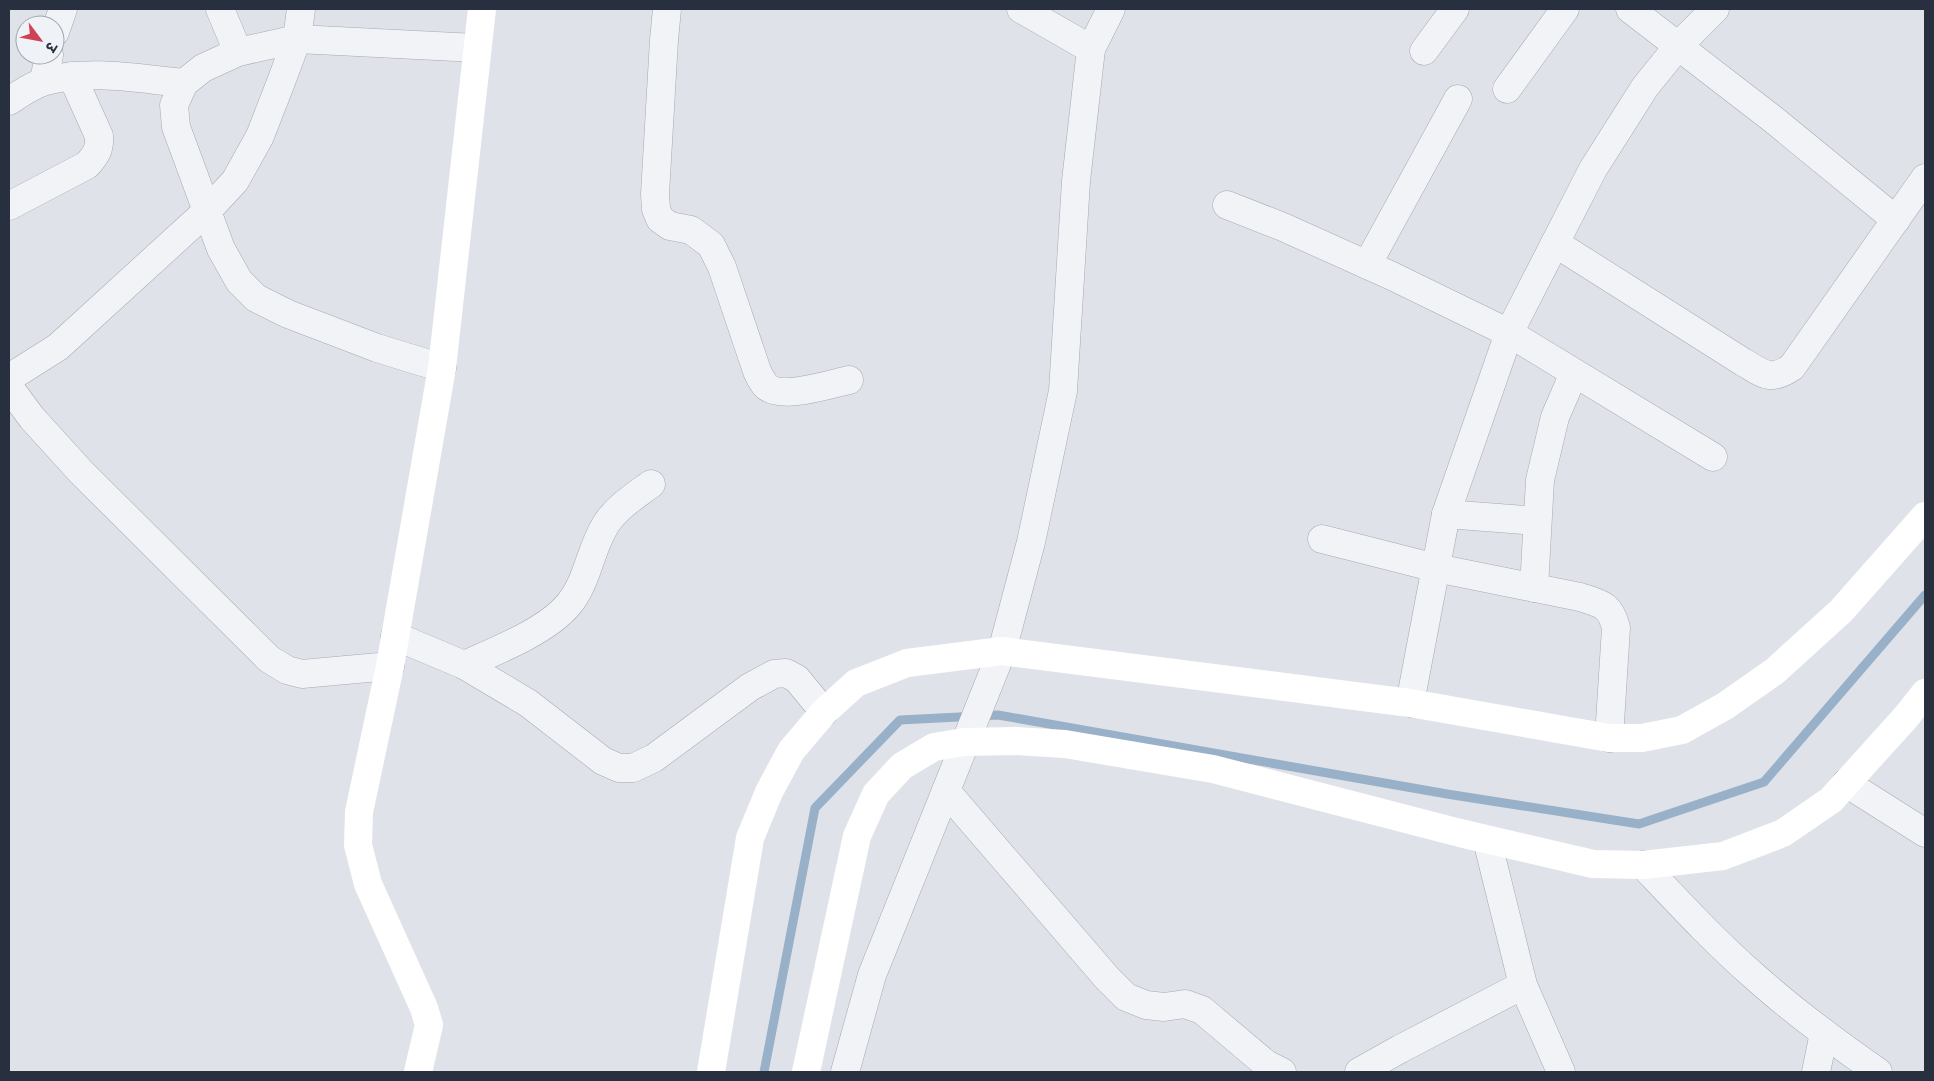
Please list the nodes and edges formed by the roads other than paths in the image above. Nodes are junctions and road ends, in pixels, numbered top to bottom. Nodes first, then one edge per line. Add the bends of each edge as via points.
1 (220, 9) edge
2 (301, 9) edge
3 (482, 9) edge
4 (667, 9) edge
5 (1021, 9) edge
6 (1111, 9) edge
7 (1455, 9) edge
8 (1565, 9) edge
9 (1630, 9) edge
10 (1715, 9) edge
11 (297, 39) junction
12 (1679, 45) junction
13 (476, 48) junction
14 (1091, 48) junction
15 (1424, 51) dead end
16 (238, 52) junction
17 (47, 65) edge
18 (72, 76) junction
19 (44, 81) junction
20 (184, 83) junction
21 (1506, 89) dead end
22 (1458, 99) dead end
23 (9, 101) edge
24 (1925, 178) edge
25 (1227, 205) dead end
26 (9, 206) edge
27 (207, 211) junction
28 (1896, 220) junction
29 (1555, 243) junction
30 (1367, 264) junction
31 (1509, 333) junction
32 (442, 368) junction
33 (1574, 373) junction
34 (9, 378) edge
35 (849, 380) dead end
36 (9, 387) edge
37 (1713, 458) dead end
38 (651, 484) dead end
39 (1446, 514) junction
40 (1925, 516) edge
41 (1537, 521) junction
42 (1322, 539) dead end
43 (1436, 568) junction
44 (1534, 588) junction
45 (395, 636) junction
46 (999, 657) junction
47 (464, 665) junction
48 (390, 666) junction
49 (1925, 693) edge
50 (1410, 703) junction
51 (824, 712) junction
52 (966, 738) junction
53 (1610, 738) junction
54 (1846, 783) junction
55 (946, 791) junction
56 (1925, 832) edge
57 (1487, 840) junction
58 (1643, 865) junction
59 (1523, 985) junction
60 (1824, 1033) junction
61 (418, 1072) edge
62 (712, 1072) edge
63 (806, 1072) edge
64 (845, 1072) edge
65 (1282, 1072) edge
66 (1359, 1072) edge
67 (1561, 1072) edge
68 (1816, 1072) edge
69 (1878, 1072) edge

1 - 16 street
2 - 11 street
3 - 13 street
4 - 35 street via 656,194 660,219 670,226 691,230 710,245 722,267 757,371 766,386 777,392 792,392
5 - 14 street
6 - 14 street
7 - 15 street
8 - 21 street
9 - 12 street
10 - 12 street
11 - 13 street
11 - 16 street
11 - 27 street via 260,136 235,181
12 - 28 street
12 - 29 street via 1645,87 1594,170
13 - 32 street
14 - 46 street via 1076,181 1063,391 1031,542
16 - 20 street via 203,68
17 - 19 street
18 - 19 street
18 - 20 street via 116,76
18 - 26 street via 99,136 97,154 87,165
19 - 23 street
20 - 27 street via 174,105 176,127
22 - 30 street
24 - 28 street
25 - 30 street
27 - 32 street via 225,257 239,281 256,298 288,314 377,348
27 - 34 street via 58,347
28 - 29 street via 1792,367 1780,375 1767,375 1743,362
29 - 31 street
30 - 31 street
31 - 33 street
31 - 39 street
32 - 45 street
33 - 37 street
33 - 41 street via 1555,418 1540,480
36 - 48 street via 81,472 269,658 287,670 302,674
38 - 47 street via 616,511 606,525 582,583 569,604 547,623 509,646
39 - 41 street
39 - 43 street
40 - 53 street via 1841,611 1775,671 1726,706 1682,730 1642,738
41 - 44 street
42 - 43 street
43 - 44 street
43 - 50 street
44 - 53 street via 1603,604 1612,613 1616,628
45 - 47 street
45 - 48 street
46 - 50 street
46 - 51 street via 907,662 856,683
46 - 52 street
47 - 51 street via 528,703 604,761 618,768 633,768 654,758 750,687 774,674 786,673 797,679
48 - 61 street via 359,812 358,845 368,884 427,1017 429,1025
49 - 54 street
50 - 53 street
51 - 62 street via 792,751 769,792 750,838
52 - 55 street
52 - 57 street via 1065,744 1213,768
52 - 63 street via 934,747 902,766 876,794 857,836
54 - 56 street
54 - 58 street via 1831,800 1783,833 1723,856
55 - 64 street via 872,975
55 - 65 street via 1126,997 1146,1005 1185,1004 1202,1010 1266,1064
57 - 58 street via 1593,864
57 - 59 street
58 - 60 street via 1754,977
59 - 66 street
59 - 67 street
60 - 68 street
60 - 69 street

